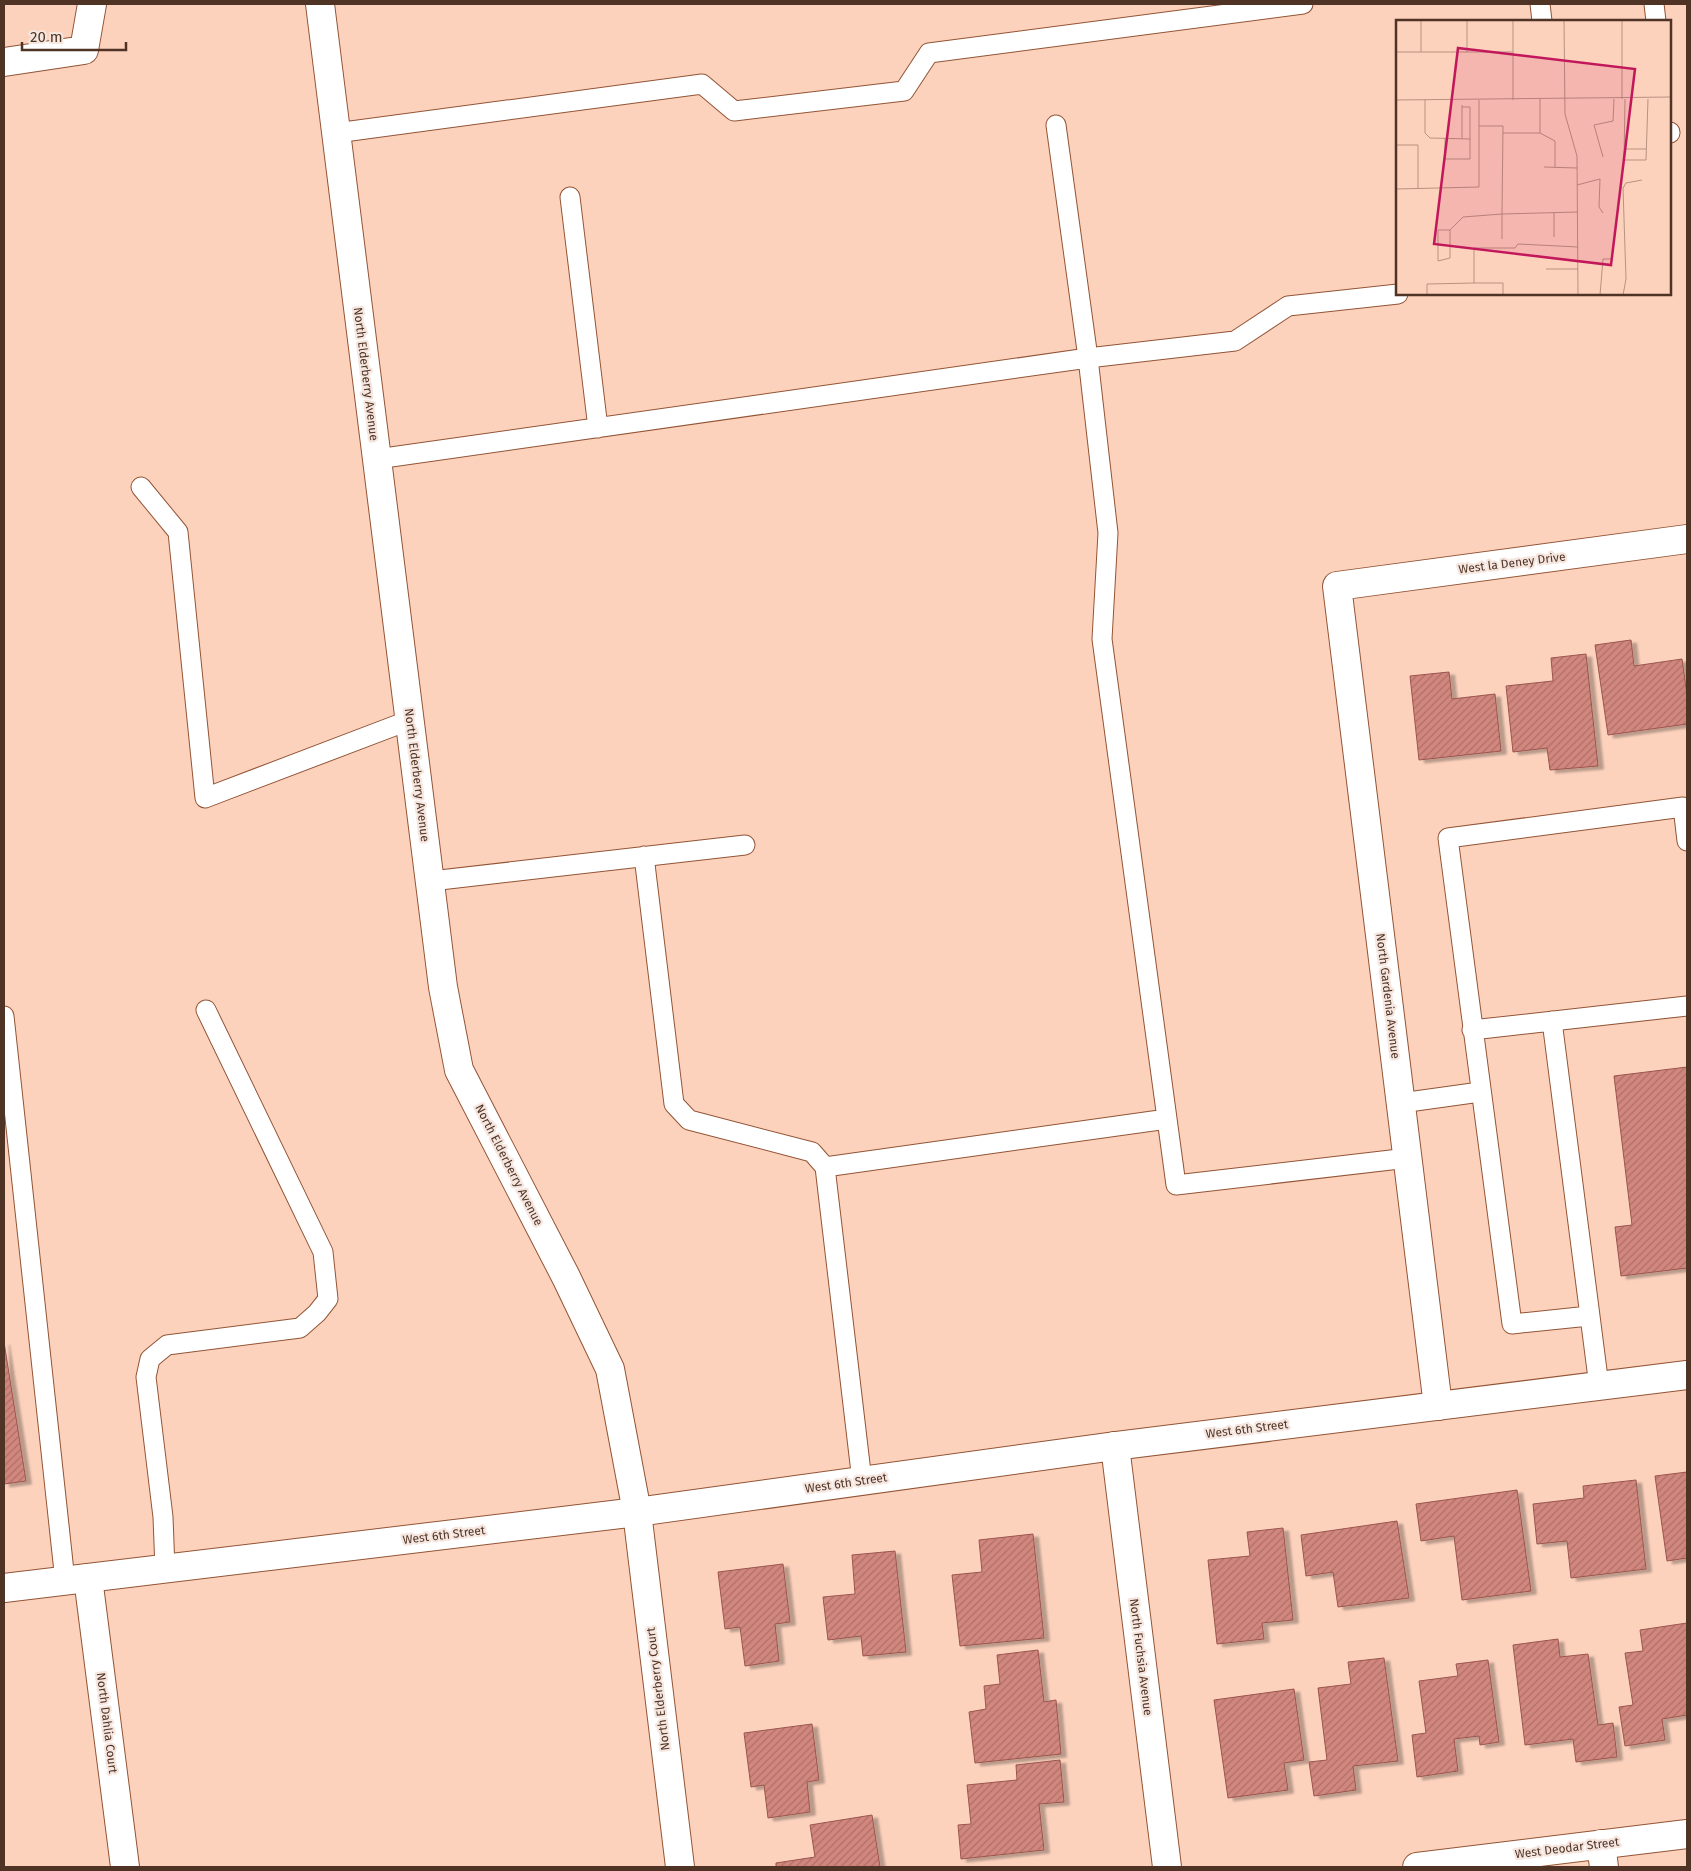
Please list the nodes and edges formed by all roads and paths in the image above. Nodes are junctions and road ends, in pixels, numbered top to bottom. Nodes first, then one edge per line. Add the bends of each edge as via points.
1 (92, 4) edge
2 (320, 4) edge
3 (1303, 4) edge
4 (1540, 4) edge
5 (1654, 4) edge
6 (1542, 20) edge
7 (1656, 20) edge
8 (4, 62) edge
9 (1056, 126) dead end
10 (336, 133) junction
11 (570, 197) dead end
12 (1396, 294) edge
13 (1088, 358) junction
14 (598, 428) junction
15 (377, 459) junction
16 (141, 487) dead end
17 (1687, 539) edge
18 (1337, 586) joint
19 (410, 720) junction
20 (1687, 841) edge
21 (745, 845) dead end
22 (644, 856) junction
23 (430, 881) junction
24 (1687, 1006) edge
25 (206, 1010) dead end
26 (4, 1016) edge
27 (1552, 1021) junction
28 (1472, 1030) junction
29 (1480, 1092) junction
30 (1401, 1103) junction
31 (9, 1111) edge
32 (1166, 1119) junction
33 (1408, 1158) junction
34 (825, 1167) junction
35 (1589, 1316) junction
36 (1687, 1375) edge
37 (1599, 1386) junction
38 (1438, 1406) junction
39 (1115, 1446) junction
40 (862, 1480) junction
41 (637, 1512) junction
42 (165, 1568) junction
43 (77, 1579) junction
44 (4, 1588) edge
45 (1687, 1834) edge
46 (1603, 1856) edge
47 (125, 1867) edge
48 (680, 1867) edge
49 (1167, 1867) edge
50 (1418, 1867) edge

1 - 8 street via 84,50
2 - 10 street, North Elderberry Avenue
3 - 10 lane via 930,53 904,90 734,111 702,84
4 - 6 lane
5 - 7 lane
9 - 13 lane
10 - 15 street, North Elderberry Avenue
11 - 14 lane
12 - 13 lane via 1288,306 1235,341
13 - 14 lane
13 - 32 lane via 1108,533 1102,639
14 - 15 lane
15 - 19 street, North Elderberry Avenue
16 - 19 lane via 178,532 205,798
17 - 18 street, West la Deney Drive
18 - 30 street, North Gardenia Avenue
19 - 23 street, North Elderberry Avenue
20 - 28 lane via 1683,807 1448,838
21 - 22 lane
22 - 23 lane
22 - 34 lane via 674,1104 689,1120 812,1152
23 - 41 street, North Elderberry Avenue via 444,987 460,1070 610,1369
24 - 27 lane
25 - 42 lane via 323,1252 328,1299 300,1328 167,1344 150,1359 146,1377 163,1518
26 - 31 lane
27 - 28 lane
27 - 35 lane
28 - 29 lane
29 - 30 lane
29 - 35 lane via 1512,1324
30 - 33 street, North Gardenia Avenue
31 - 43 lane
32 - 33 lane via 1176,1184
32 - 34 lane
33 - 38 street, North Gardenia Avenue
34 - 40 lane
35 - 37 lane
36 - 37 street, West 6th Street
37 - 38 street, West 6th Street
38 - 39 street, West 6th Street
39 - 40 street, West 6th Street
39 - 49 street, North Fuchsia Avenue
40 - 41 street, West 6th Street
41 - 42 street, West 6th Street
41 - 48 street, North Elderberry Court
42 - 43 street, West 6th Street
43 - 44 street, West 6th Street
43 - 47 street, North Dahlia Court
45 - 46 street, West Deodar Street
46 - 50 street, West Deodar Street

